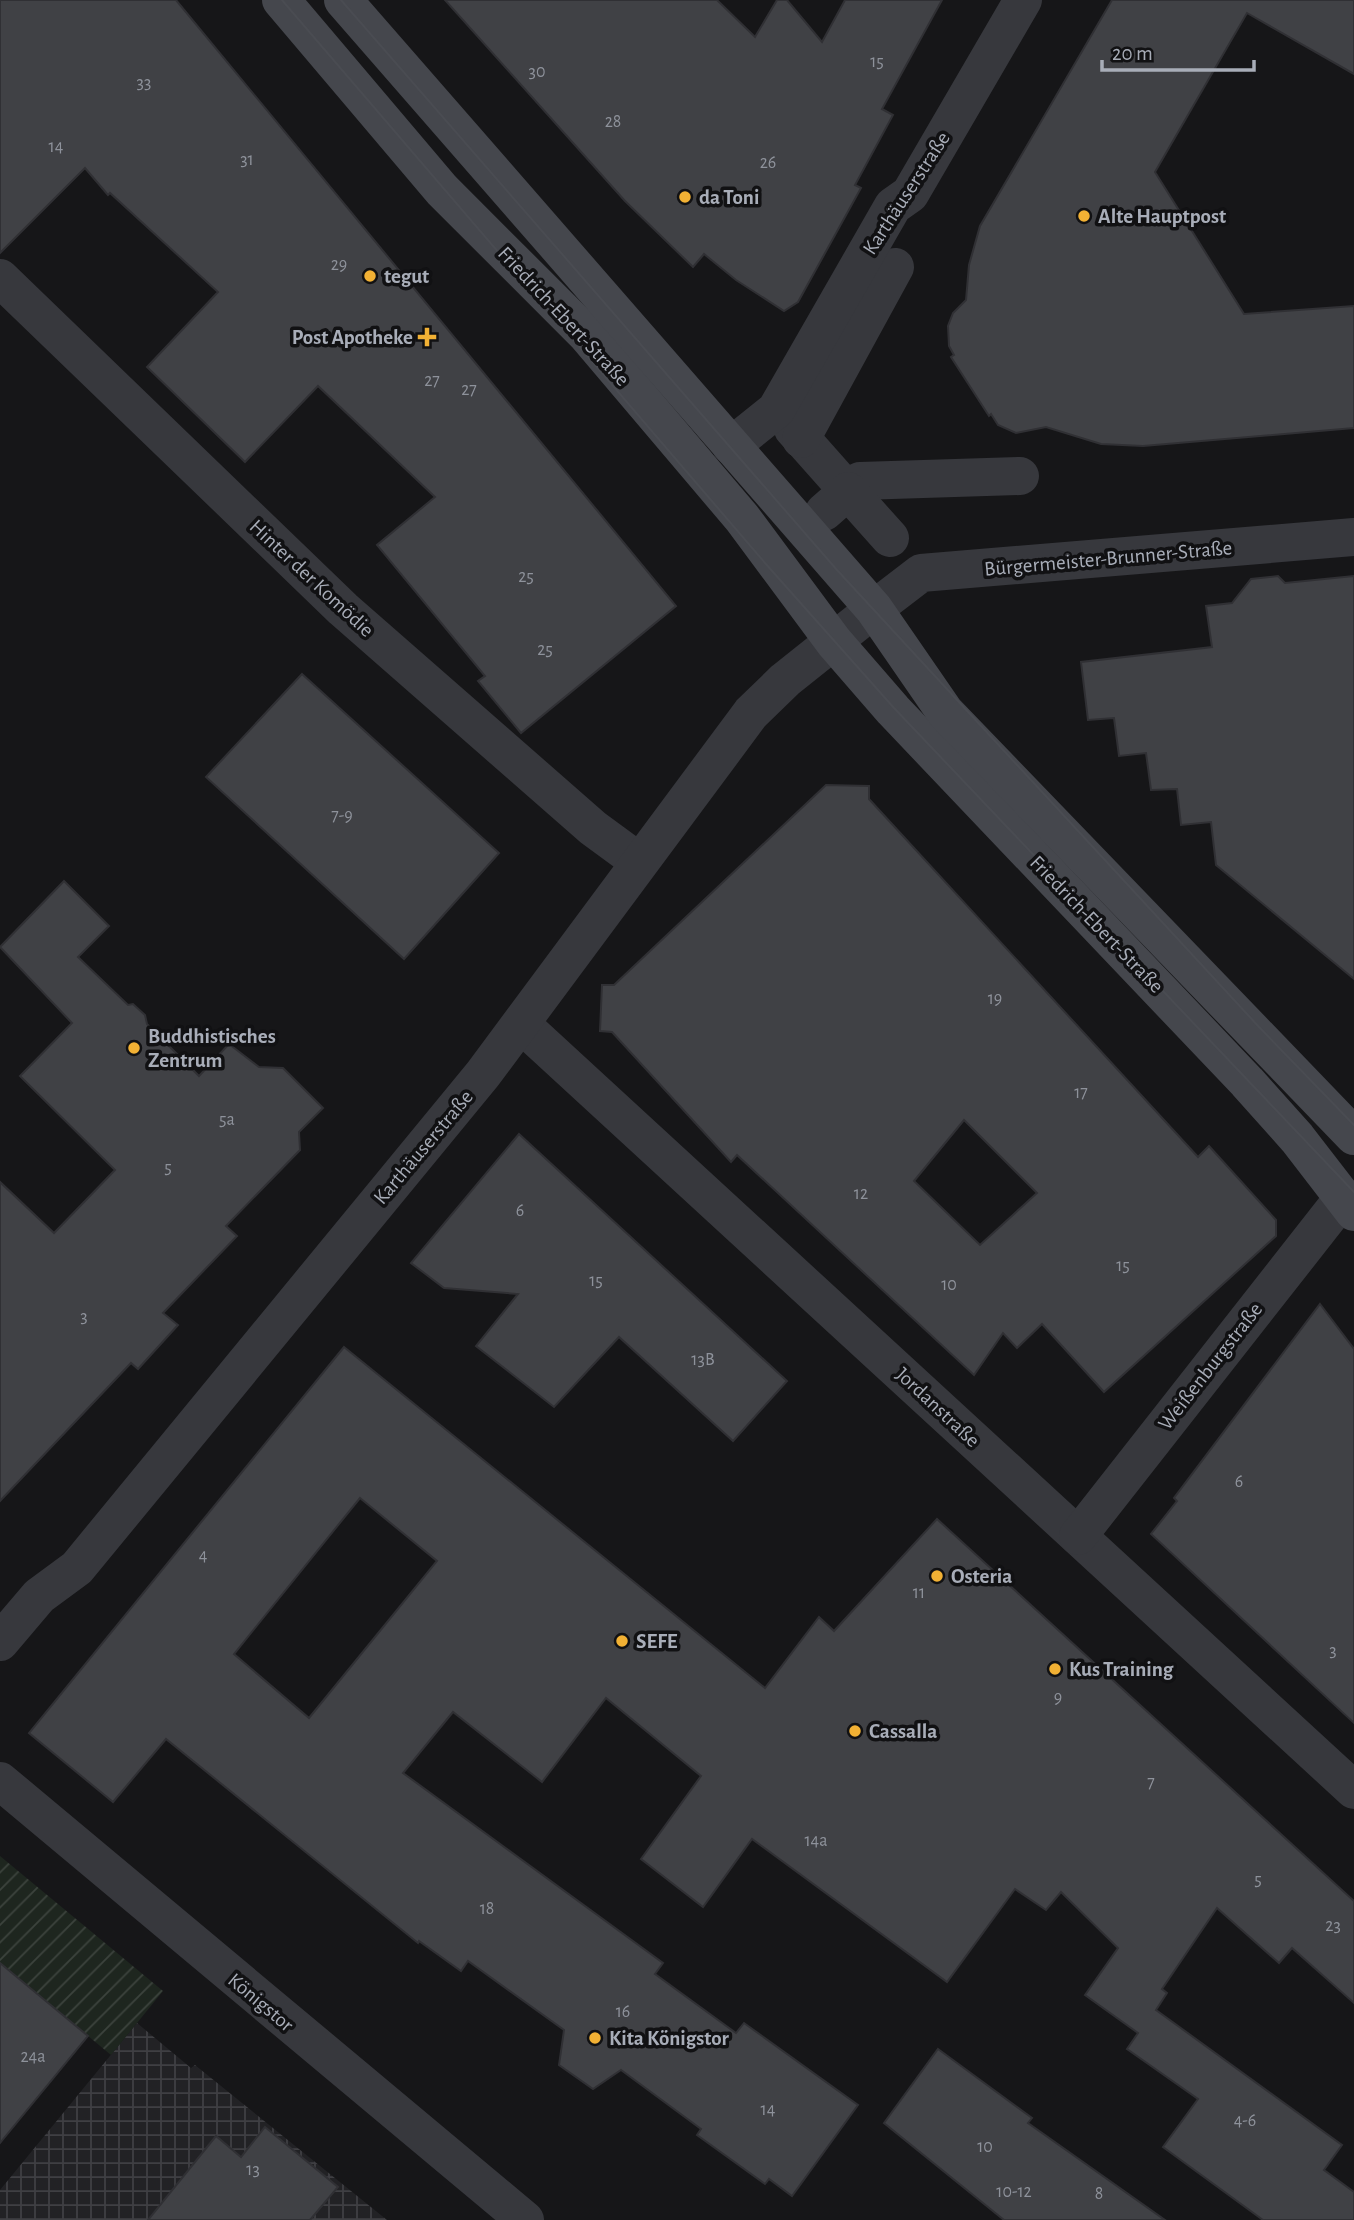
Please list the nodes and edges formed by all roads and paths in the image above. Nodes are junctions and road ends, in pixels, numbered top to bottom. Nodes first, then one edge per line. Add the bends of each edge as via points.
1 (281, 0) edge
2 (343, 0) edge
3 (1023, 0) edge
4 (895, 267) dead end
5 (0, 278) edge
6 (731, 446) junction
7 (1020, 476) dead end
8 (836, 502) junction
9 (742, 519) junction
10 (1354, 537) edge
11 (890, 538) dead end
12 (874, 609) junction
13 (834, 642) junction
14 (945, 712) junction
15 (638, 862) junction
16 (521, 1024) junction
17 (1354, 1136) edge
18 (1349, 1205) edge
19 (1078, 1536) junction
20 (0, 1642) edge
21 (0, 1782) edge
22 (1354, 1790) edge
23 (525, 2220) edge

1 - 9 main road, Friedrich-Ebert-Straße via 442,190 586,334
2 - 6 main road, Friedrich-Ebert-Straße
3 - 6 street, Karthäuserstraße via 910,194 893,206 776,410
4 - 8 street via 797,434
5 - 15 street, Hinter der Komödie via 343,609
6 - 12 main road, Friedrich-Ebert-Straße
7 - 8 street via 860,481
8 - 11 street
9 - 12 main road
9 - 13 main road, Friedrich-Ebert-Straße
10 - 12 street, Bürgermeister-Brunner-Straße via 921,573
12 - 13 street
12 - 14 main road, Friedrich-Ebert-Straße
13 - 14 main road
13 - 15 street, Karthäuserstraße via 751,713
13 - 18 main road, Friedrich-Ebert-Straße via 893,710 1247,1082
14 - 17 main road, Friedrich-Ebert-Straße
15 - 16 street, Karthäuserstraße
16 - 19 street, Jordanstraße
16 - 20 street, Karthäuserstraße via 77,1568 39,1595
18 - 19 street, Weißenburgstraße
19 - 22 street, Jordanstraße
21 - 23 street, Königstor

